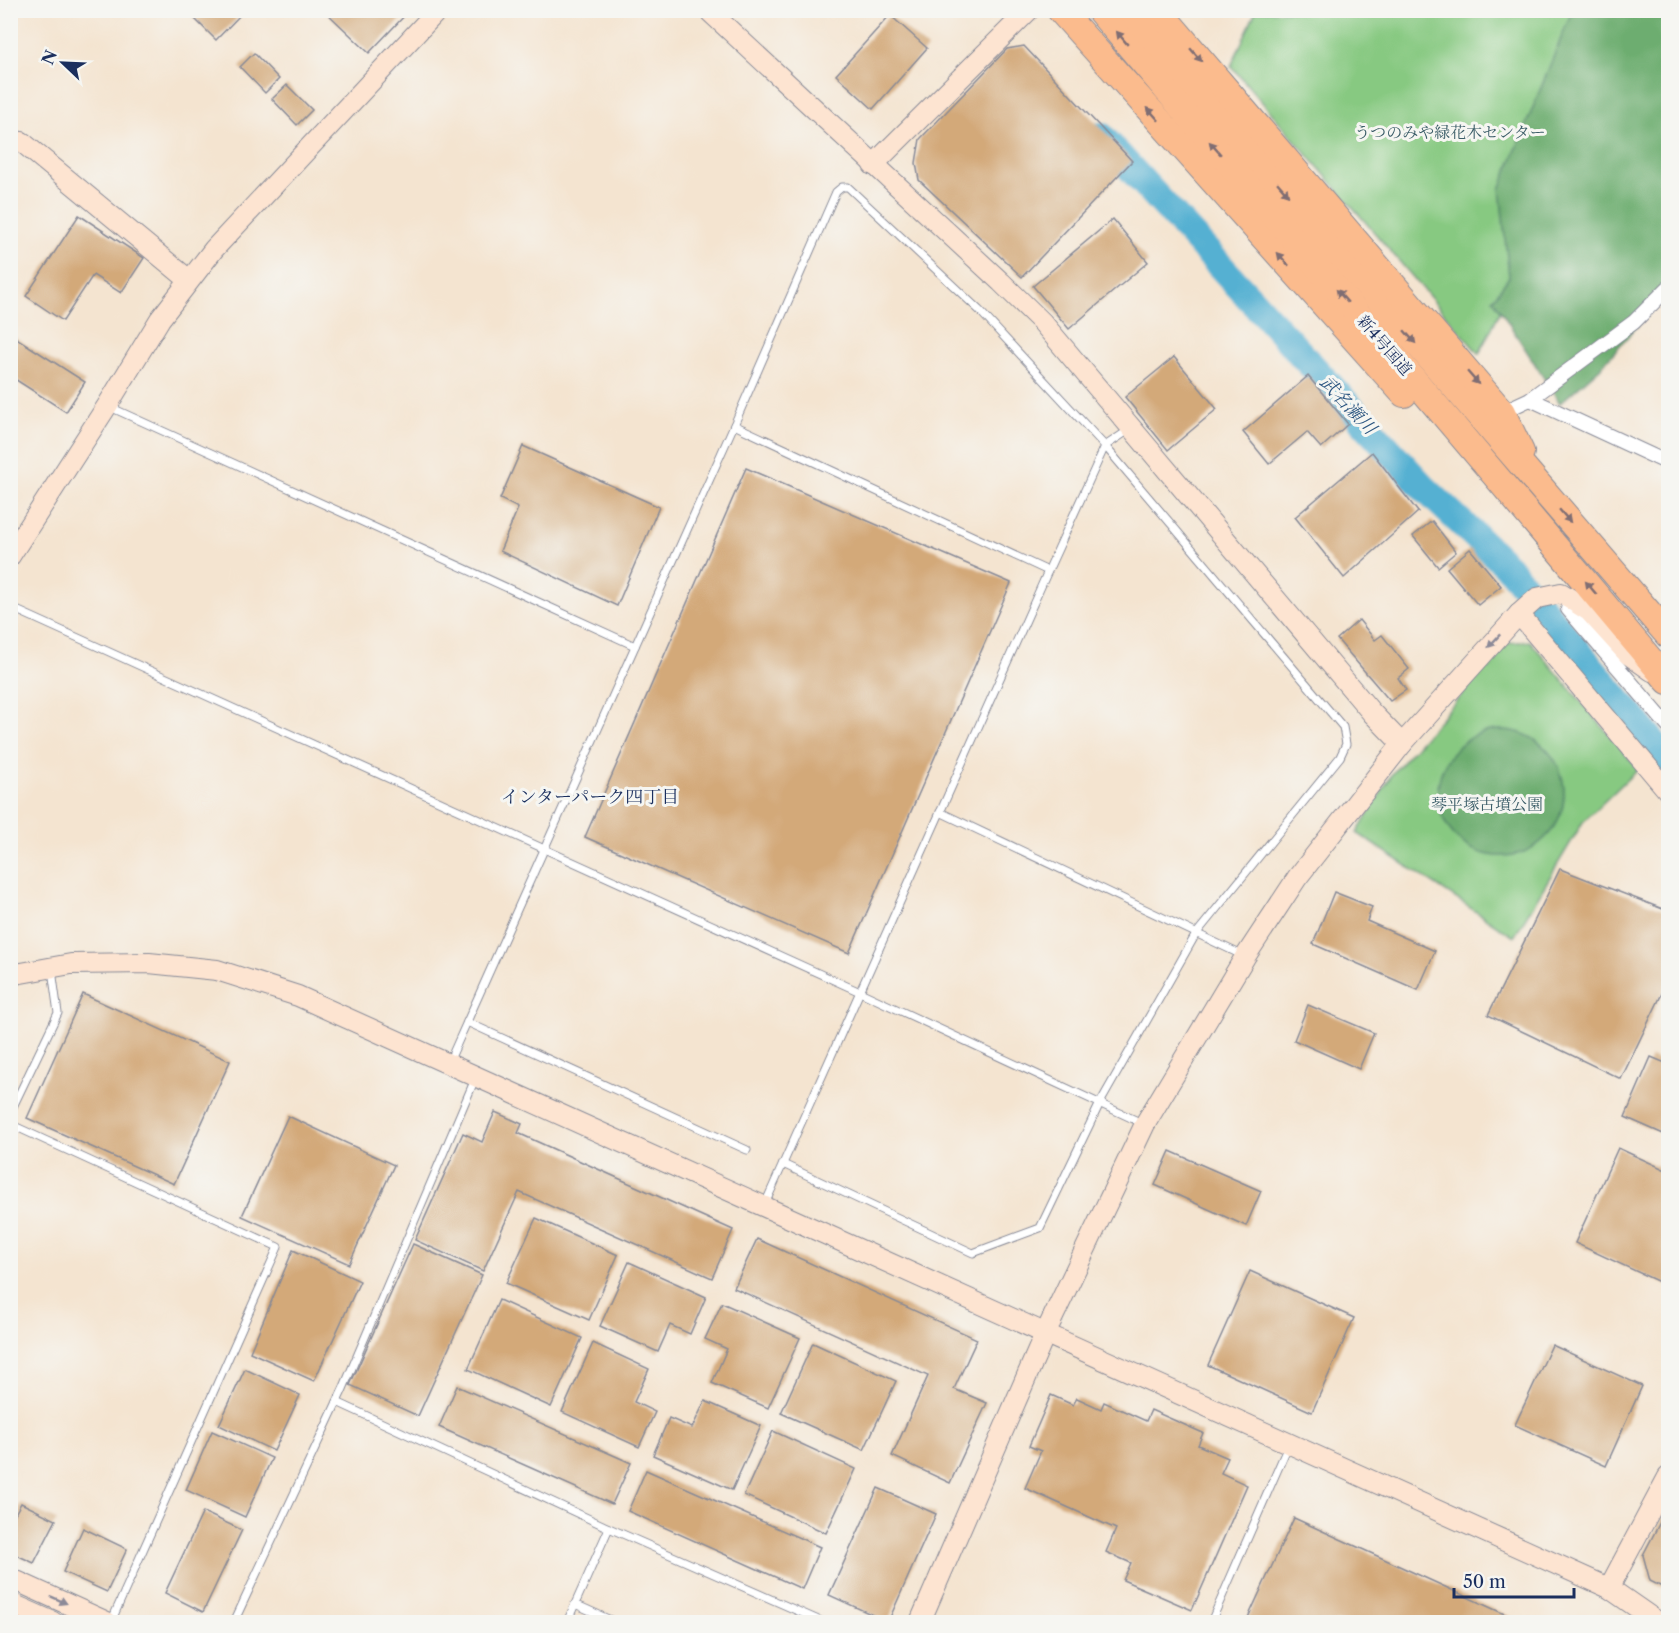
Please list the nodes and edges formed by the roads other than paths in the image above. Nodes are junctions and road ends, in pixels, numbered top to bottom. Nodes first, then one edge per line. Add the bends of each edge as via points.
1 (438, 10) edge
2 (708, 10) edge
3 (1029, 10) edge
4 (1060, 10) edge
5 (1099, 10) edge
6 (1130, 10) edge
7 (1158, 10) edge
8 (1154, 57) junction
9 (10, 141) edge
10 (873, 165) junction
11 (189, 280) junction
12 (1668, 288) edge
13 (1530, 399) junction
14 (107, 406) junction
15 (1502, 412) junction
16 (734, 425) junction
17 (1131, 428) junction
18 (1105, 446) junction
19 (1668, 463) edge
20 (1524, 488) junction
21 (10, 556) edge
22 (1048, 571) junction
23 (10, 607) edge
24 (1568, 609) dead end
25 (1519, 614) junction
26 (1668, 635) edge
27 (635, 646) junction
28 (1668, 682) edge
29 (1668, 726) edge
30 (1402, 744) junction
31 (1668, 790) edge
32 (940, 812) junction
33 (544, 849) junction
34 (1196, 934) junction
35 (1245, 957) junction
36 (51, 968) junction
37 (10, 975) edge
38 (860, 992) junction
39 (467, 1022) junction
40 (448, 1064) junction
41 (476, 1077) junction
42 (1100, 1103) junction
43 (10, 1113) edge
44 (10, 1124) edge
45 (1145, 1124) junction
46 (747, 1150) dead end
47 (783, 1164) junction
48 (764, 1207) junction
49 (1045, 1334) junction
50 (337, 1402) junction
51 (1289, 1444) junction
52 (1668, 1477) edge
53 (609, 1528) junction
54 (10, 1578) edge
55 (1609, 1588) junction
56 (10, 1603) edge
57 (575, 1604) junction
58 (53, 1623) edge
59 (109, 1623) edge
60 (234, 1623) edge
61 (567, 1623) edge
62 (615, 1623) edge
63 (823, 1623) edge
64 (920, 1623) edge
65 (1211, 1623) edge
66 (1658, 1623) edge

1 - 11 street
2 - 10 street
3 - 10 street
20 -> 4 highway via 1410,401
8 -> 5 highway, 新4号国道
6 - 8 highway, 新4号国道
7 -> 15 highway
8 - 20 highway, 新4号国道
9 - 11 street via 21,142
10 - 17 street via 1042,322
11 - 14 street via 160,319
12 - 13 street via 1634,322
13 - 15 street
13 - 19 street
14 - 21 street
14 - 27 lane
15 - 20 highway
16 - 18 lane via 836,192 848,187 979,310
16 - 22 lane
16 - 27 lane
17 - 18 lane
17 - 30 street
18 - 22 lane
18 - 34 lane via 1343,727 1346,744 1340,757
20 -> 26 highway, 新4号国道
28 -> 20 highway, 新4号国道
22 - 32 lane
23 - 33 lane
24 - 29 street
25 - 28 street via 1537,598 1561,593 1589,611 1628,654
25 -> 30 street
25 - 31 street
27 - 33 lane
30 - 35 street via 1297,878
32 - 34 lane
32 - 38 lane
33 - 38 lane
33 - 39 lane
34 - 35 lane
34 - 42 lane
35 - 45 street
36 - 37 street
36 - 40 street via 149,963 217,970 298,996
36 - 43 lane via 58,1013
38 - 42 lane
38 - 47 lane
39 - 40 lane
39 - 46 lane
40 - 41 street
41 - 48 street
41 - 50 lane
42 - 45 lane
42 - 47 lane via 1040,1227 973,1253
44 - 59 lane via 278,1247
45 - 49 street
47 - 48 lane
48 - 49 street
49 - 51 street
49 - 64 street
50 - 53 lane
50 - 60 lane
51 - 55 street
51 - 65 lane
52 - 55 street
53 - 57 lane
53 - 63 lane
54 -> 59 street
55 - 66 street
56 - 58 street
57 - 61 lane
57 - 62 lane

